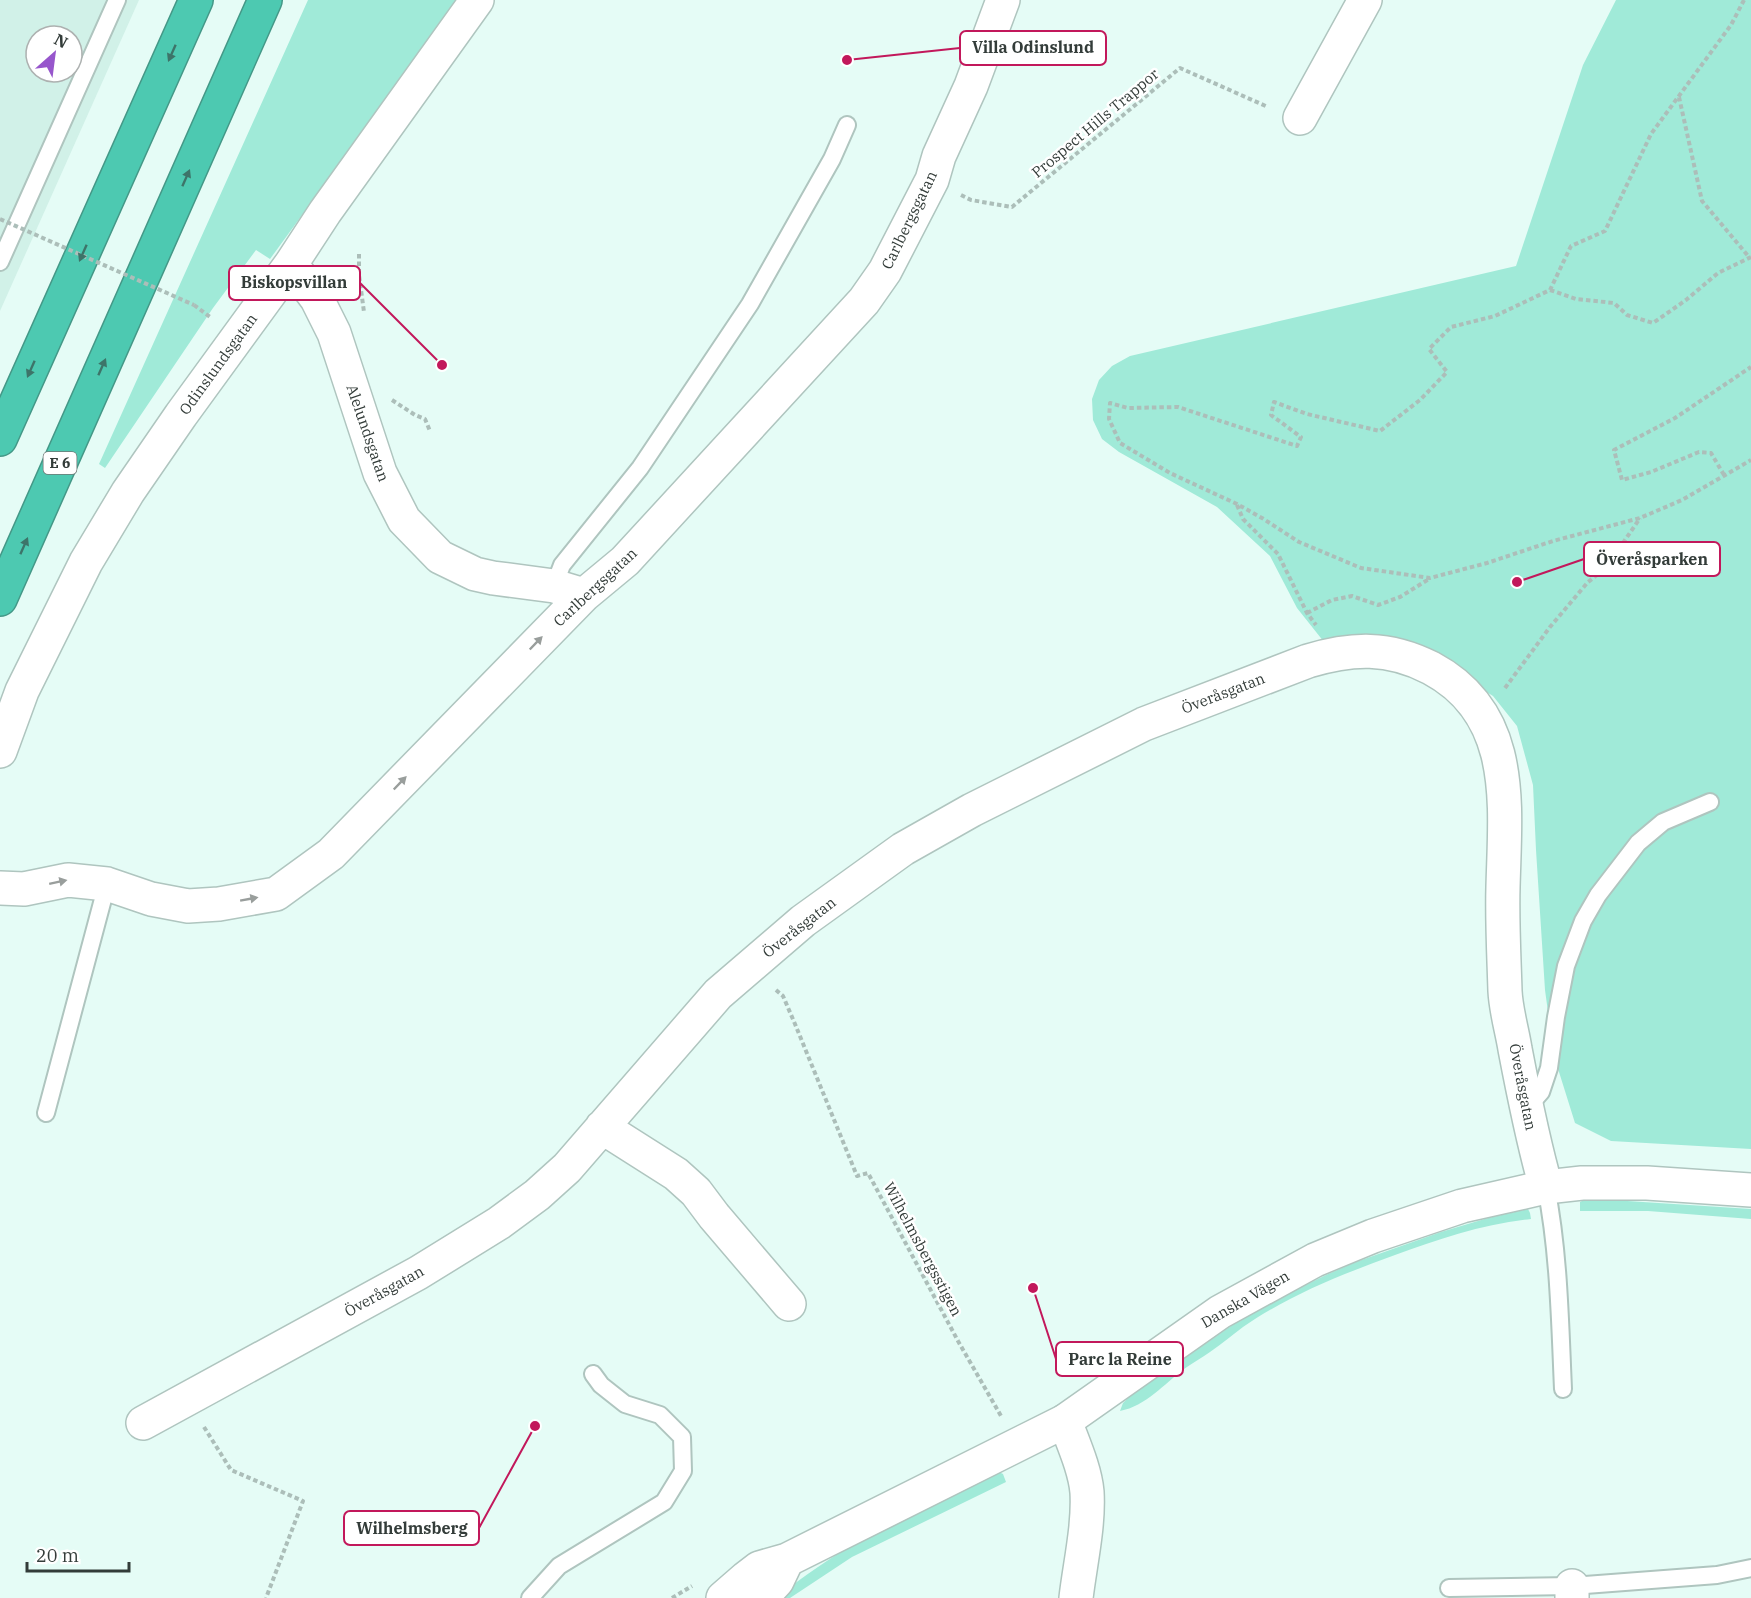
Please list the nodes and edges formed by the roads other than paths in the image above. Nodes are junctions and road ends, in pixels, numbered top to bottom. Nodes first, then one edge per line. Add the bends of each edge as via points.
1 (117, 0) edge
2 (196, 0) edge
3 (264, 0) edge
4 (477, 0) edge
5 (1003, 0) edge
6 (1365, 0) edge
7 (1300, 118) road end
8 (847, 125) dead end
9 (0, 262) edge
10 (291, 264) junction
11 (18, 399) junction
12 (0, 429) edge
13 (0, 439) edge
14 (569, 590) junction
15 (0, 599) edge
16 (0, 751) edge
17 (1710, 802) dead end
18 (107, 884) junction
19 (0, 888) edge
20 (1526, 1109) junction
21 (45, 1113) dead end
22 (602, 1127) junction
23 (1545, 1187) junction
24 (1751, 1190) edge
25 (789, 1304) dead end
26 (593, 1374) dead end
27 (1563, 1389) dead end
28 (1065, 1421) junction
29 (143, 1423) dead end
30 (787, 1560) junction
31 (1751, 1568) edge
32 (1449, 1588) dead end
33 (1572, 1592) edge
34 (530, 1598) edge
35 (723, 1598) edge
36 (761, 1598) edge
37 (1076, 1598) edge

1 - 9 lane
2 -> 11 highway
15 -> 3 highway, E 6
4 - 10 street, Odinslundsgatan
5 - 14 street, Carlbergsgatan via 932,180 885,271 864,301 625,561
6 - 7 street
8 - 14 lane via 832,159 750,304 640,468 562,565
10 - 14 street, Alelundsgatan via 317,299 334,333 380,473 404,520 440,556 475,574
10 - 16 street, Odinslundsgatan via 181,415 92,552 22,691
11 - 12 highway
11 - 13 highway
18 -> 14 street, Carlbergsgatan via 188,906 276,894 331,854
17 - 20 lane via 1663,822 1638,843 1598,895 1566,966 1549,1068 1541,1092
19 -> 18 street, Carlbergsgatan via 24,889 68,880
18 - 21 lane
20 - 22 street, Överåsgatan via 1505,994 1505,797 1495,741 1466,695 1438,672 1408,658 1359,650 1308,661 1144,724 903,849 803,921 718,994
20 - 23 street, Överåsgatan
22 - 25 street via 676,1174 696,1192
22 - 29 street, Överåsgatan via 567,1168 499,1222 418,1273
23 - 24 street, Danska Vägen via 1647,1183
23 - 27 lane via 1553,1229
23 - 28 street, Danska Vägen via 1462,1206 1322,1257 1220,1312
26 - 34 lane via 625,1404 660,1415 682,1437 682,1471 664,1502 559,1566
28 - 30 street, Danska Vägen
28 - 37 street via 1087,1491
30 - 35 street, Danska Vägen via 759,1569
30 - 36 street via 777,1581
31 - 33 lane
32 - 33 lane

